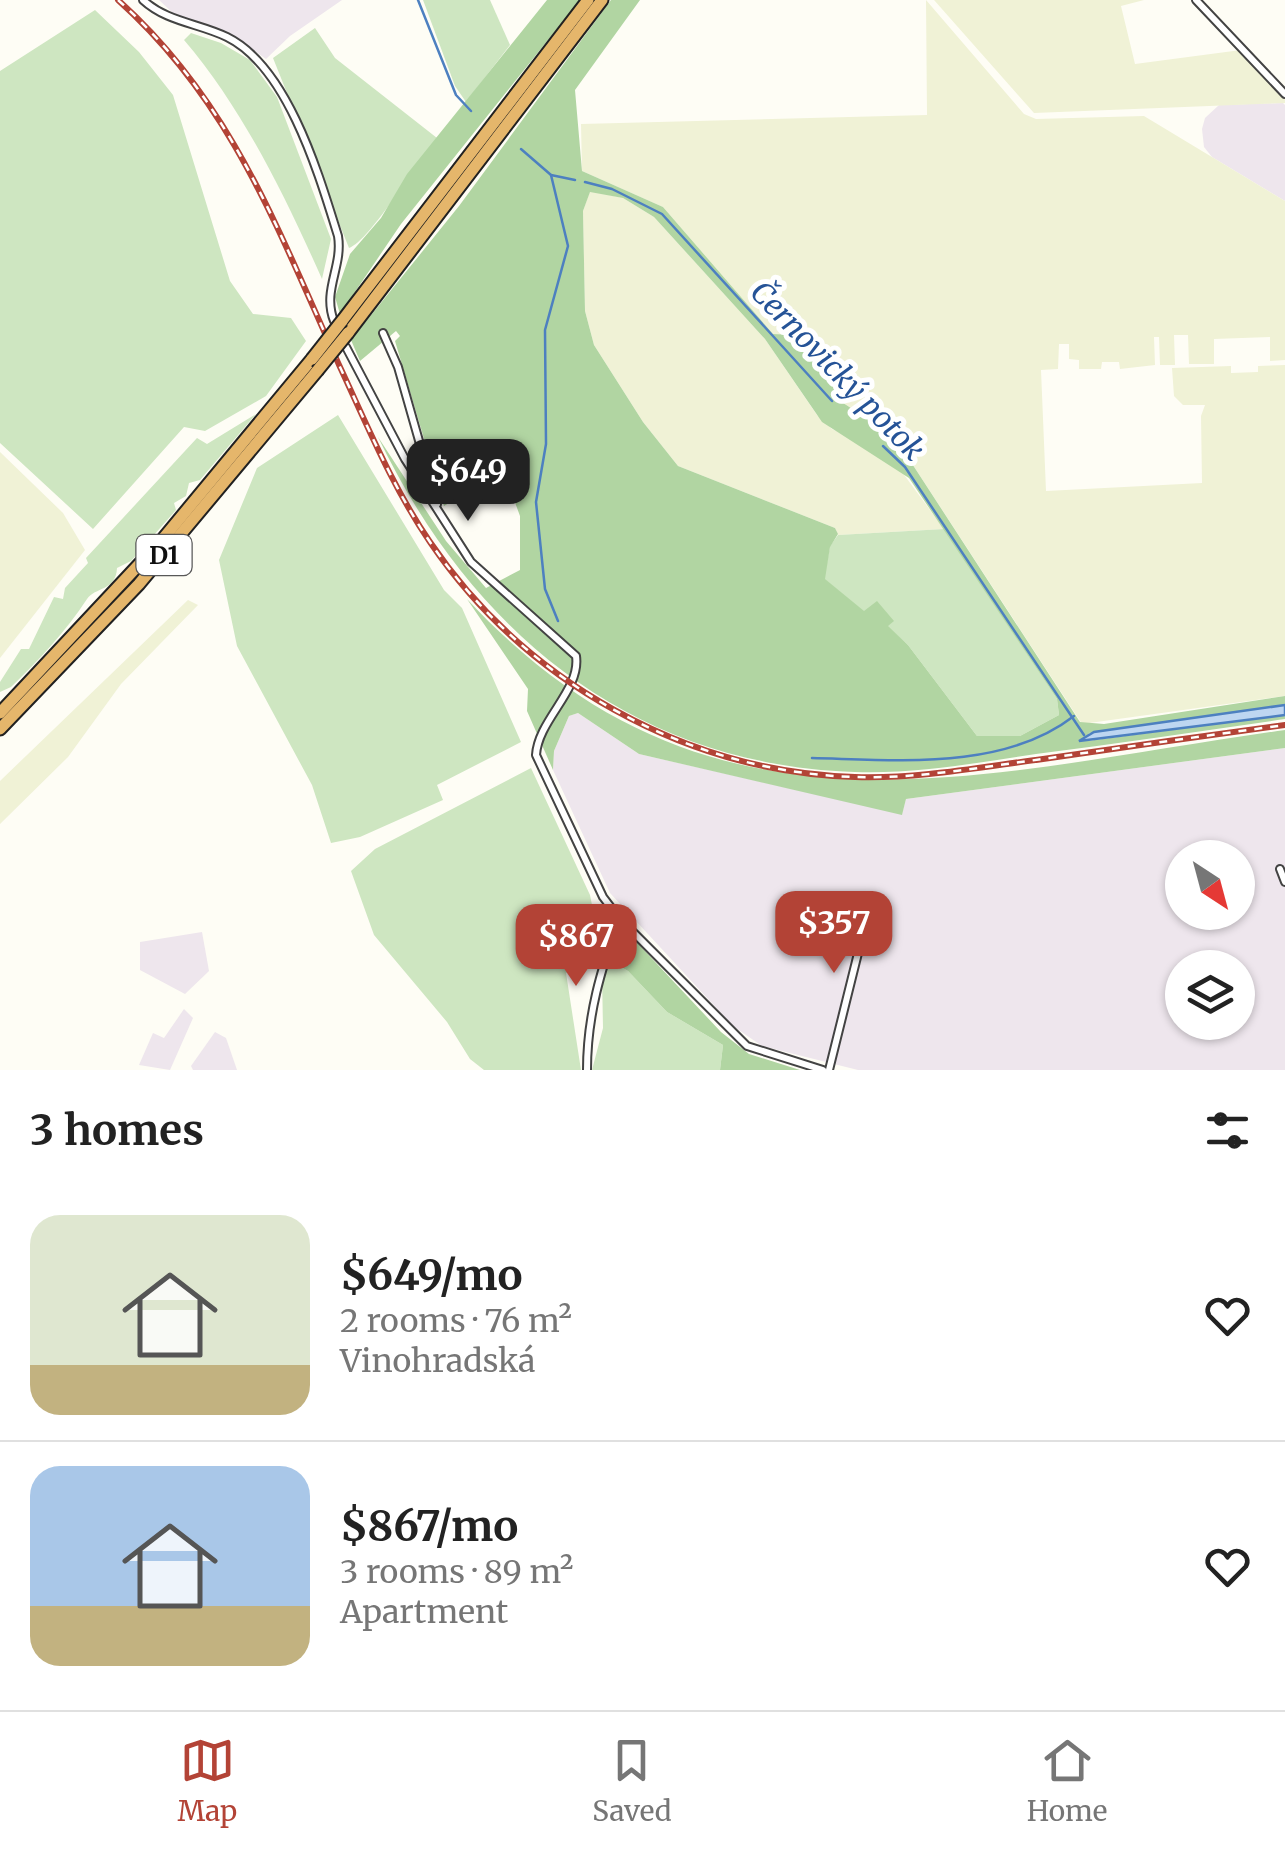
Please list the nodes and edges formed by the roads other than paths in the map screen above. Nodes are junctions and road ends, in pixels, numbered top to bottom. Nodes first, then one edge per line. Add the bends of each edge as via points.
1 (143, 0) edge
2 (588, 0) edge
3 (602, 0) edge
4 (1196, 0) edge
5 (1285, 94) edge
6 (342, 325) junction
7 (383, 333) dead end
8 (346, 347) dead end
9 (315, 366) junction
10 (422, 454) junction
11 (405, 459) junction
12 (440, 515) junction
13 (0, 714) edge
14 (0, 730) edge
15 (1280, 869) dead end
16 (1285, 882) edge
17 (619, 918) junction
18 (866, 921) dead end
19 (587, 1070) edge
20 (826, 1070) edge

1 - 6 street via 166,17 238,43 276,82 338,236 328,297
2 - 6 highway, D1
3 - 6 highway, D1
4 - 5 street
6 - 9 highway, D1, bridge
7 - 10 street
8 - 11 street
9 - 13 highway, D1
9 - 14 highway, D1 via 139,584
10 - 11 street
10 - 12 street
11 - 12 street
12 - 17 street via 480,572 576,656 574,676 536,755
15 - 16 street
17 - 19 street via 596,980
17 - 20 street via 747,1046
18 - 20 street

